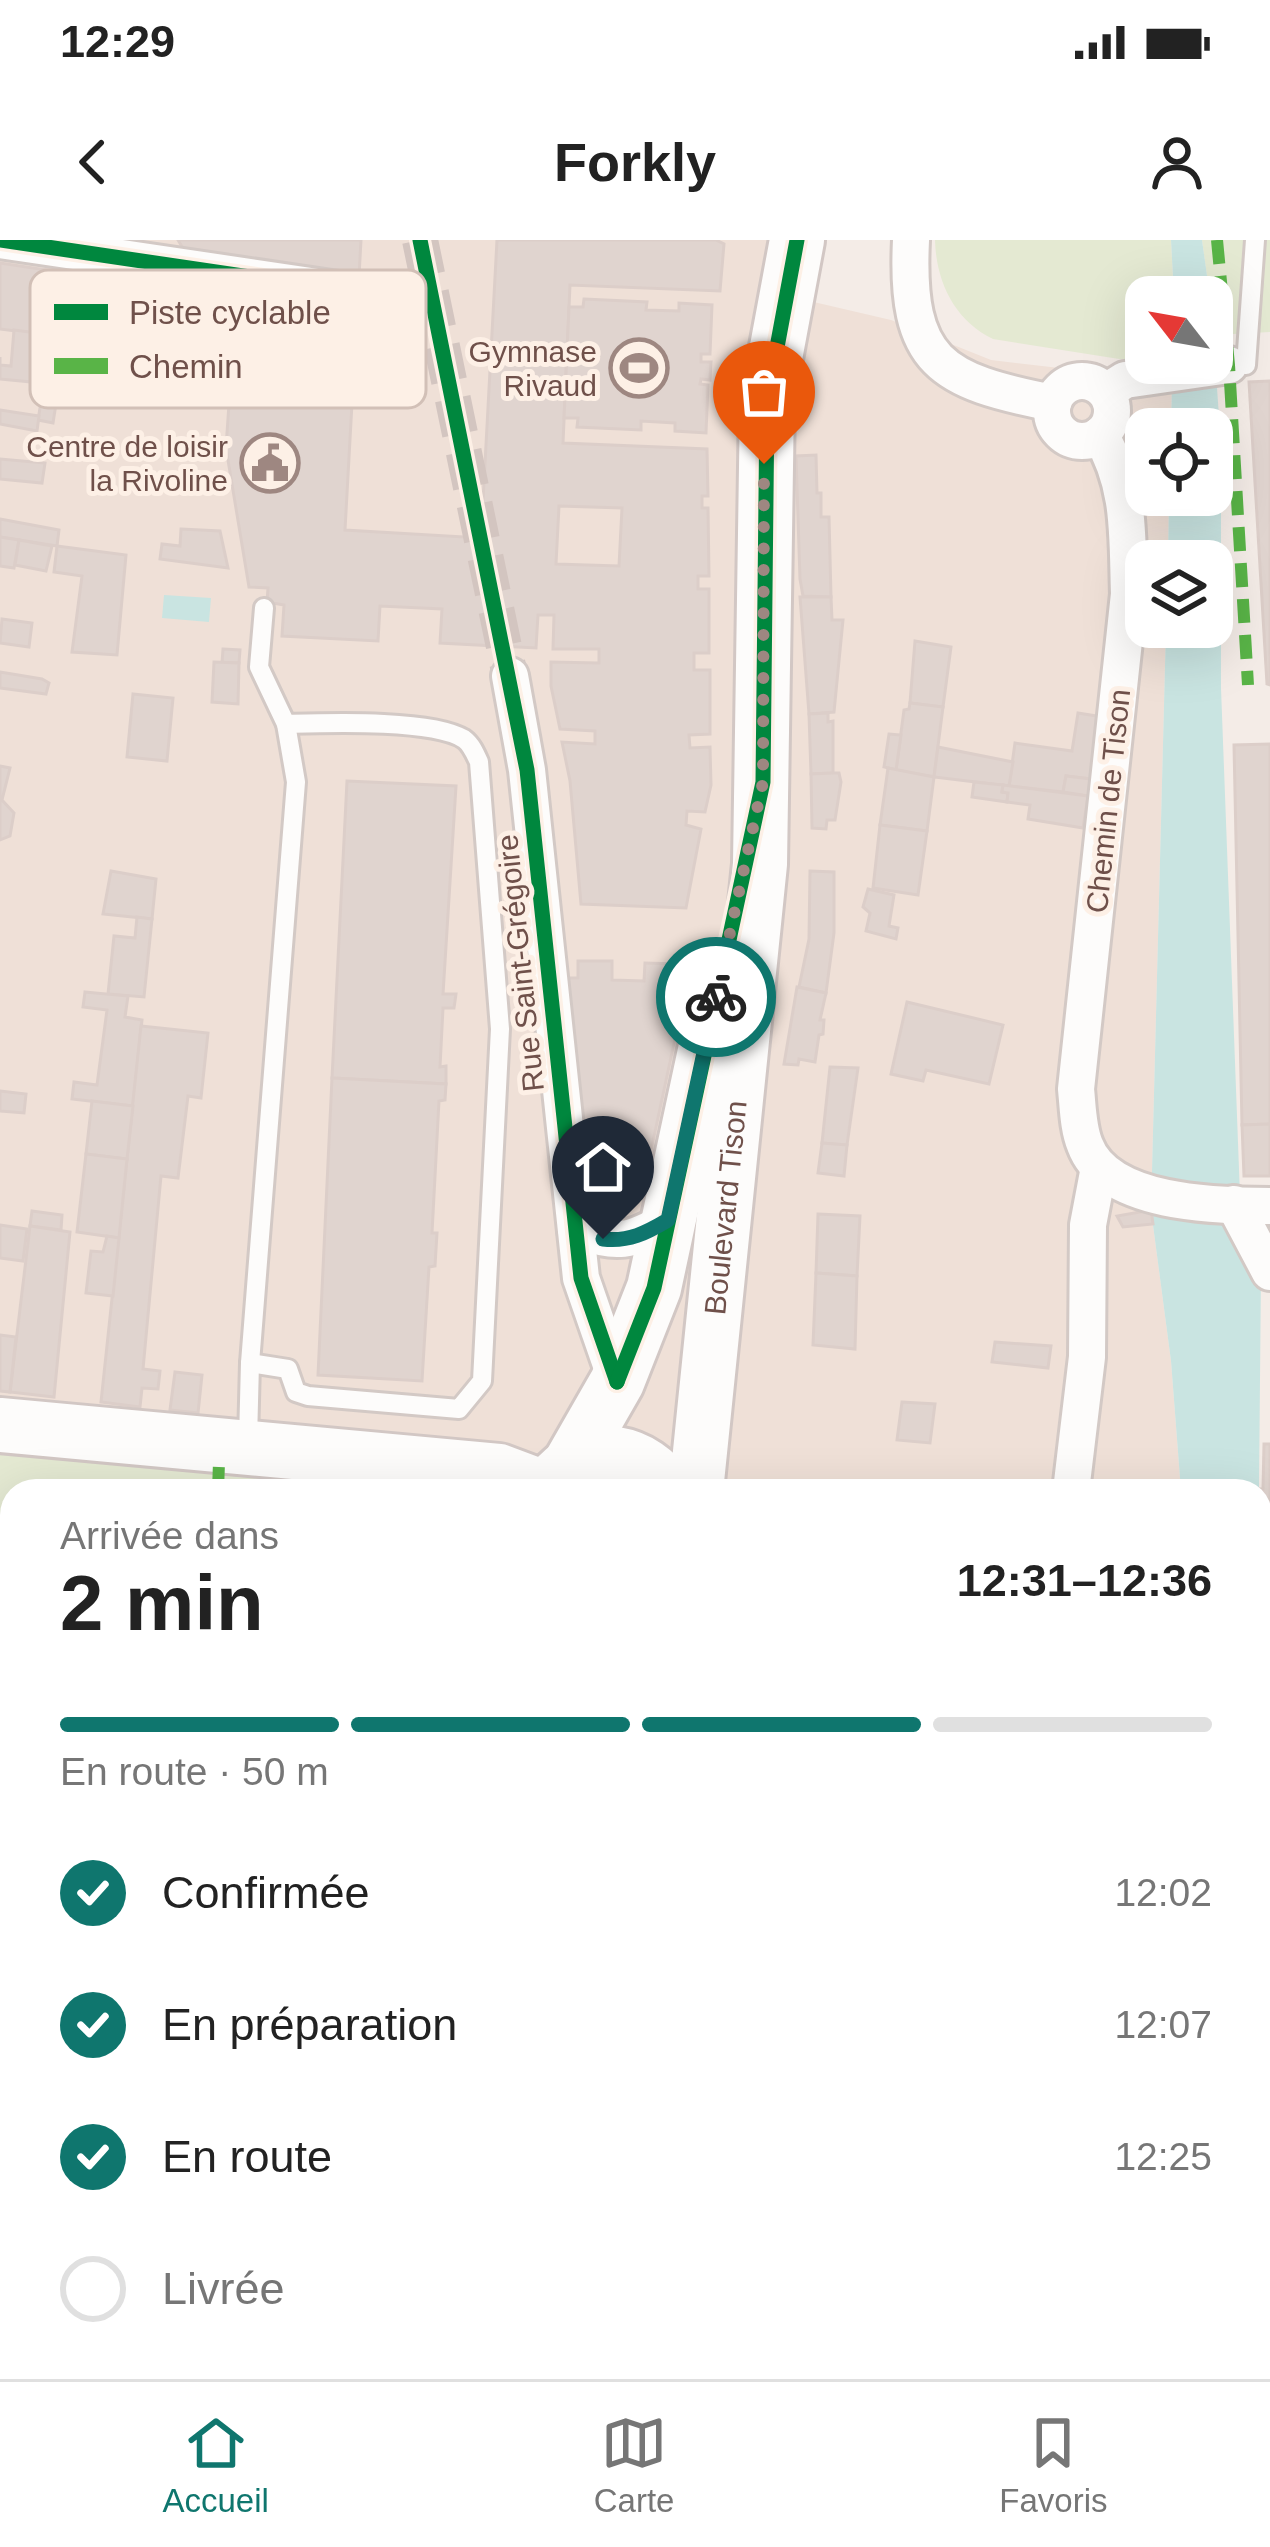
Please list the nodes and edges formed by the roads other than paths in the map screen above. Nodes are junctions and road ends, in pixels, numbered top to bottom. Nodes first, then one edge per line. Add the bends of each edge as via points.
1 (0, 240) edge
2 (796, 240) edge
3 (911, 240) edge
4 (1255, 240) edge
5 (147, 251) edge
6 (242, 270) edge
7 (1270, 364) edge
8 (1233, 365) joint
9 (1125, 380) edge
10 (1106, 392) junction
11 (1053, 403) junction
12 (1100, 435) junction
13 (264, 608) dead end
14 (510, 676) tunnel mouth
15 (286, 724) junction
16 (763, 782) junction
17 (1099, 1167) junction
18 (1251, 1206) edge
19 (668, 1220) junction
20 (575, 1229) junction
21 (1268, 1269) edge
22 (250, 1363) junction
23 (617, 1382) junction
24 (0, 1425) edge
25 (230, 1452) junction
26 (651, 1474) edge
27 (543, 1479) edge
28 (555, 1479) edge
29 (558, 1479) edge
30 (697, 1479) edge
31 (1073, 1479) edge

1 - 5 street
2 - 16 main road, Boulevard Tison via 767,401
3 - 11 street via 912,306 930,354 989,391
4 - 8 lane
5 - 6 street
7 - 8 lane
9 - 10 street
10 - 11 street via 1090,381 1071,382
10 - 12 street via 1111,419
11 - 12 street via 1053,422 1065,436
12 - 17 street, Chemin de Tison via 1118,466 1129,593 1076,1089 1086,1149
13 - 15 lane via 259,667
14 - 20 street, Rue Saint-Grégoire
15 - 22 lane via 296,782
15 - 22 lane via 447,731 468,741 479,761 499,1112 482,1381 471,1398 459,1409 308,1396 296,1392 282,1364
16 - 19 main road, Boulevard Tison
16 - 30 main road, Boulevard Tison via 747,1016
17 - 18 street via 1114,1182 1151,1195
17 - 31 street, Chemin de Tison via 1088,1225 1088,1358
18 - 21 street
19 - 20 street via 621,1241
19 - 23 main road, Boulevard Tison via 654,1288
20 - 23 street, Rue Saint-Grégoire via 585,1294
22 - 25 lane
23 - 26 main road
23 - 28 main road, Boulevard Tison
24 - 25 main road
25 - 27 main road
26 - 29 main road via 606,1453

